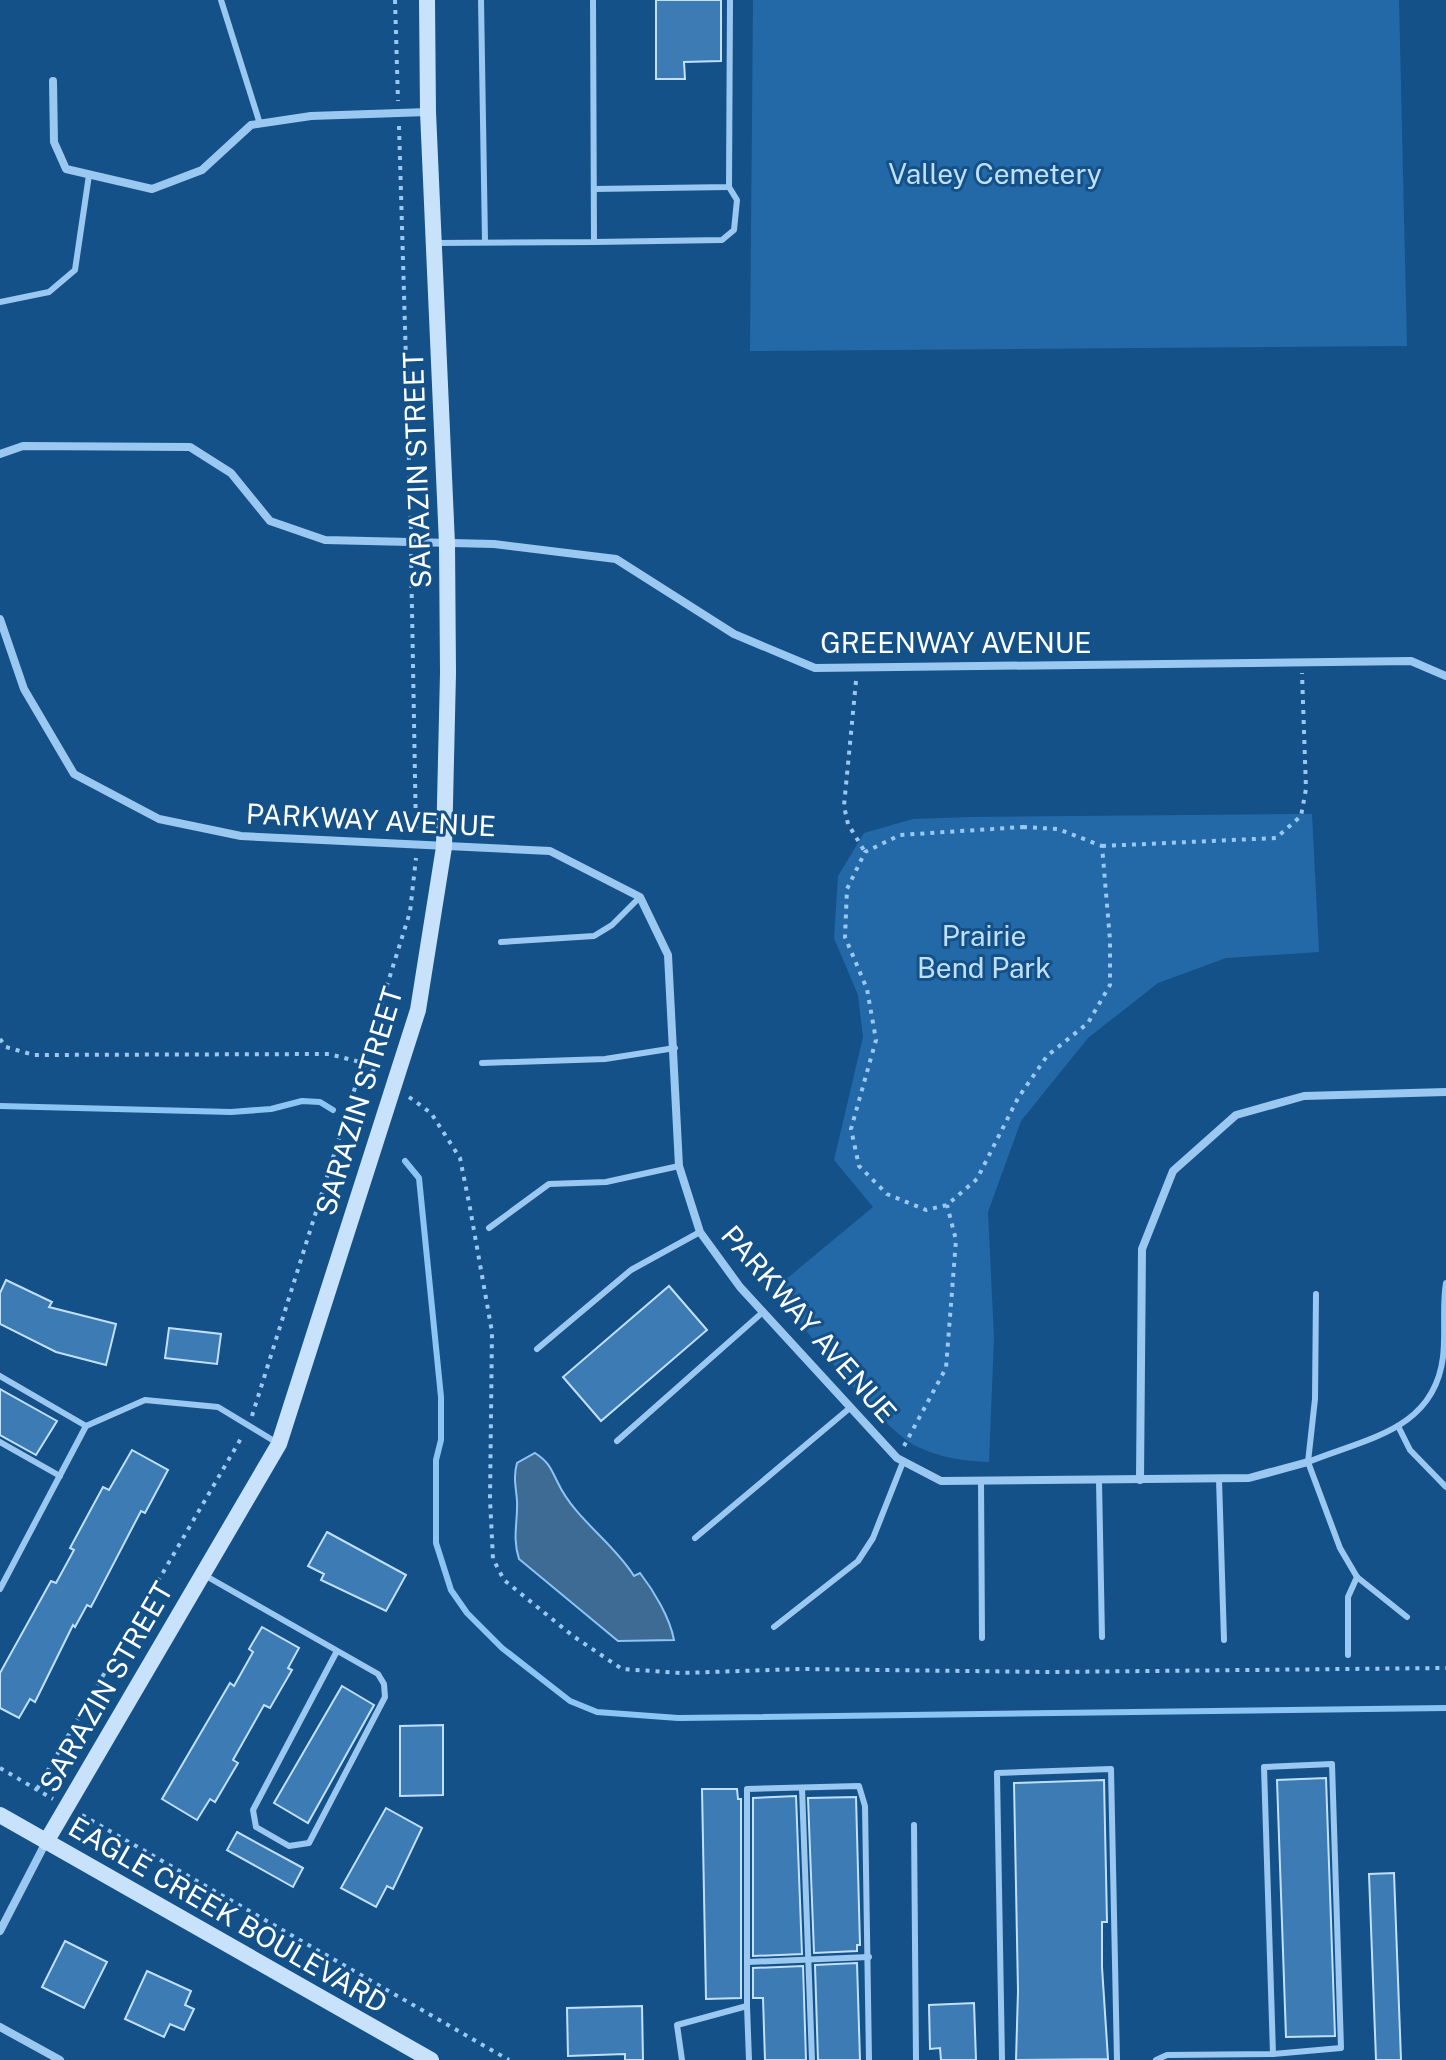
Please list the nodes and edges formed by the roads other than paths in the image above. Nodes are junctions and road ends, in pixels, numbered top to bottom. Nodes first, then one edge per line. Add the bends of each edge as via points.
1 (221, 0) edge
2 (427, 0) edge
3 (481, 0) edge
4 (593, 0) edge
5 (730, 0) edge
6 (53, 81) dead end
7 (428, 112) junction
8 (260, 124) junction
9 (89, 175) junction
10 (729, 187) junction
11 (594, 189) junction
12 (485, 241) junction
13 (594, 242) junction
14 (434, 243) junction
15 (0, 302) edge
16 (0, 454) edge
17 (447, 544) junction
18 (0, 619) edge
19 (1446, 676) edge
20 (444, 847) junction
21 (640, 897) junction
22 (501, 942) dead end
23 (675, 1048) junction
24 (482, 1063) dead end
25 (1446, 1092) edge
26 (679, 1166) junction
27 (489, 1228) dead end
28 (700, 1232) junction
29 (1446, 1283) edge
30 (1316, 1294) dead end
31 (763, 1312) junction
32 (537, 1349) dead end
33 (0, 1376) edge
34 (1443, 1376) edge
35 (851, 1407) junction
36 (86, 1426) junction
37 (1398, 1426) junction
38 (617, 1441) dead end
39 (0, 1442) edge
40 (279, 1444) junction
41 (900, 1460) junction
42 (1308, 1462) junction
43 (60, 1476) junction
44 (1219, 1479) junction
45 (1140, 1480) junction
46 (981, 1481) junction
47 (1099, 1481) junction
48 (1446, 1487) edge
49 (695, 1538) dead end
50 (203, 1574) junction
51 (1357, 1577) junction
52 (0, 1589) edge
53 (1407, 1617) dead end
54 (774, 1627) dead end
55 (1102, 1637) dead end
56 (982, 1638) dead end
57 (1224, 1640) dead end
58 (337, 1651) junction
59 (1348, 1655) dead end
60 (802, 1788) junction
61 (0, 1815) edge
62 (914, 1825) dead end
63 (46, 1842) junction
64 (0, 1931) edge
65 (869, 1957) junction
66 (809, 1959) junction
67 (748, 1962) junction
68 (747, 2006) junction
69 (0, 2027) edge
70 (1273, 2054) junction
71 (60, 2060) edge
72 (431, 2060) edge
73 (682, 2060) edge
74 (749, 2060) edge
75 (812, 2060) edge
76 (869, 2060) edge
77 (916, 2060) edge
78 (1002, 2060) edge
79 (1117, 2060) edge
80 (1156, 2060) edge

1 - 8 lane
2 - 7 street, SARAZIN STREET
3 - 12 lane
4 - 11 lane
5 - 10 lane
6 - 9 street via 54,142 66,169
7 - 8 street via 311,116
7 - 14 street, SARAZIN STREET
8 - 9 street via 251,125 202,170 152,189
9 - 15 lane via 75,270 49,292
10 - 11 lane
10 - 13 lane via 737,200 734,230 722,240
11 - 13 lane
12 - 13 lane
12 - 14 lane
14 - 17 street, SARAZIN STREET
16 - 17 street, GREENWAY AVENUE via 23,446 190,447 231,473 270,521 325,540
17 - 19 street, GREENWAY AVENUE via 494,544 616,559 734,634 815,668 1411,661
17 - 20 street, SARAZIN STREET
18 - 20 street, PARKWAY AVENUE via 24,689 74,774 159,819 241,836
20 - 21 street, PARKWAY AVENUE via 550,851
20 - 40 street, SARAZIN STREET via 418,1010
21 - 22 lane via 594,936
21 - 23 street, PARKWAY AVENUE via 668,955
23 - 24 lane via 605,1059
23 - 26 street, PARKWAY AVENUE
25 - 45 street via 1304,1096 1236,1115 1173,1171 1142,1249
26 - 27 lane via 606,1182 549,1184
26 - 28 street, PARKWAY AVENUE
28 - 31 street, PARKWAY AVENUE
28 - 32 lane via 638,1264
29 - 34 lane
30 - 42 lane
31 - 35 street, PARKWAY AVENUE
31 - 38 lane
33 - 36 lane
34 - 37 lane via 1429,1401
35 - 41 street, PARKWAY AVENUE
35 - 49 lane
36 - 40 lane via 145,1400 218,1407
36 - 43 lane
37 - 42 lane
37 - 48 lane via 1410,1450
39 - 43 lane
40 - 50 street, SARAZIN STREET
41 - 46 street, PARKWAY AVENUE via 941,1481
41 - 54 lane via 873,1538 858,1561
42 - 44 street, PARKWAY AVENUE via 1249,1478
42 - 51 lane via 1340,1548
43 - 52 lane
44 - 45 street, PARKWAY AVENUE
44 - 57 lane
45 - 47 street, PARKWAY AVENUE
46 - 47 street, PARKWAY AVENUE
46 - 56 lane
47 - 55 lane
50 - 58 lane
50 - 63 street, SARAZIN STREET
51 - 53 lane
51 - 59 lane via 1348,1597
58 - 58 lane via 378,1674 385,1697 309,1843 289,1846 256,1827 253,1810
60 - 65 lane via 859,1786 865,1806
60 - 66 lane
60 - 67 lane via 747,1789
61 - 63 street, EAGLE CREEK BOULEVARD
62 - 77 lane
63 - 64 street
63 - 72 street, EAGLE CREEK BOULEVARD
65 - 66 lane
65 - 76 lane
66 - 67 lane
66 - 75 lane
67 - 68 lane
68 - 73 lane via 677,2025
68 - 74 lane
69 - 71 street
70 - 70 lane via 1264,1767 1332,1764 1341,2048
70 - 80 lane via 1167,2055
78 - 79 lane via 997,1773 1111,1769

